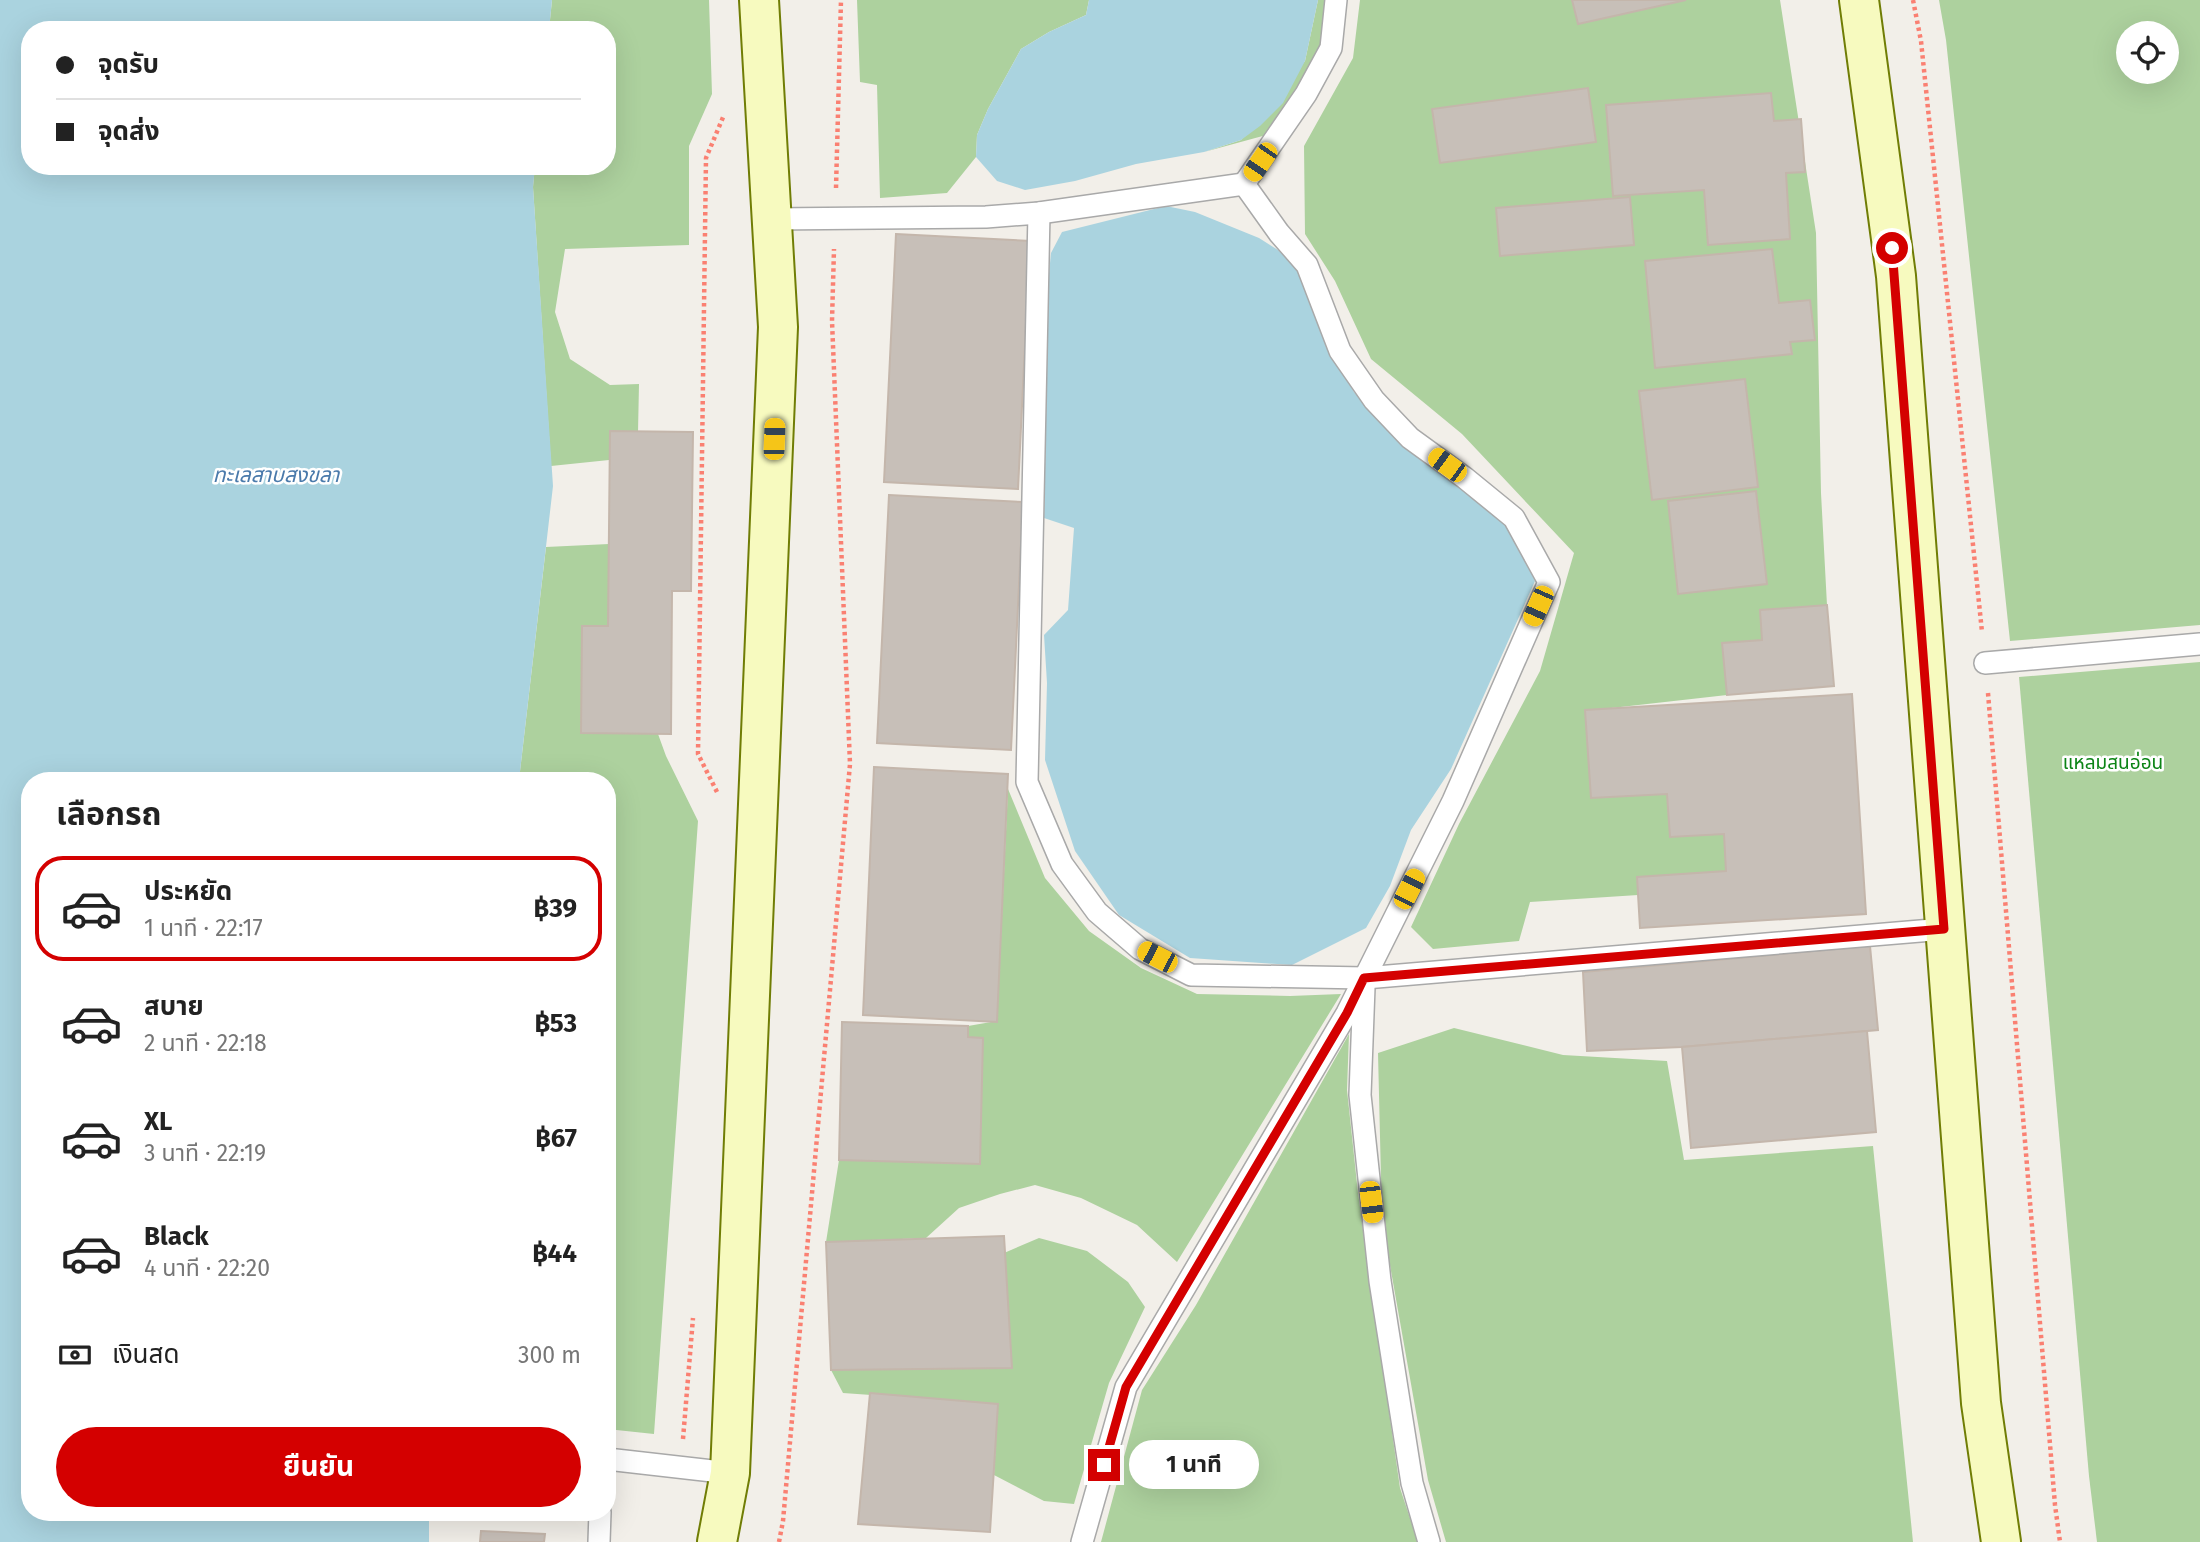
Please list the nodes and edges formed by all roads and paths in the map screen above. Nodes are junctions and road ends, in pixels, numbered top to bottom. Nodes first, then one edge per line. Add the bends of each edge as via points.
1 (759, 0) edge
2 (841, 0) edge
3 (1336, 0) edge
4 (1859, 0) edge
5 (1913, 0) edge
6 (725, 113) dead end
7 (1244, 184) junction
8 (835, 199) dead end
9 (1039, 213) junction
10 (772, 219) junction
11 (834, 239) dead end
12 (2200, 644) edge
13 (1985, 663) junction
14 (722, 802) dead end
15 (1944, 929) junction
16 (1364, 978) junction
17 (694, 1315) dead end
18 (616, 1460) edge
19 (680, 1468) junction
20 (730, 1474) junction
21 (599, 1521) edge
22 (598, 1542) edge
23 (717, 1542) edge
24 (779, 1542) edge
25 (1082, 1542) edge
26 (1429, 1542) edge
27 (2001, 1542) edge
28 (2060, 1542) edge

1 - 10 street
2 - 8 path
3 - 7 lane via 1331,48 1306,94
4 - 15 street via 1896,276
5 - 13 path via 1921,41
6 - 14 path via 706,158 698,754
7 - 9 lane
7 - 16 lane via 1307,265 1340,351 1374,400 1410,438 1514,518 1549,582 1453,801
9 - 10 lane
9 - 16 lane via 1027,782 1062,864 1097,912 1140,949 1191,975
10 - 20 street via 778,327
11 - 24 path via 832,321 850,764
12 - 13 lane
13 - 28 path
15 - 16 lane
15 - 27 street via 1981,1403
16 - 25 lane via 1126,1387
16 - 26 lane via 1360,1095 1380,1281 1412,1483
17 - 19 path
18 - 19 lane
19 - 20 lane
20 - 23 street
21 - 22 lane

